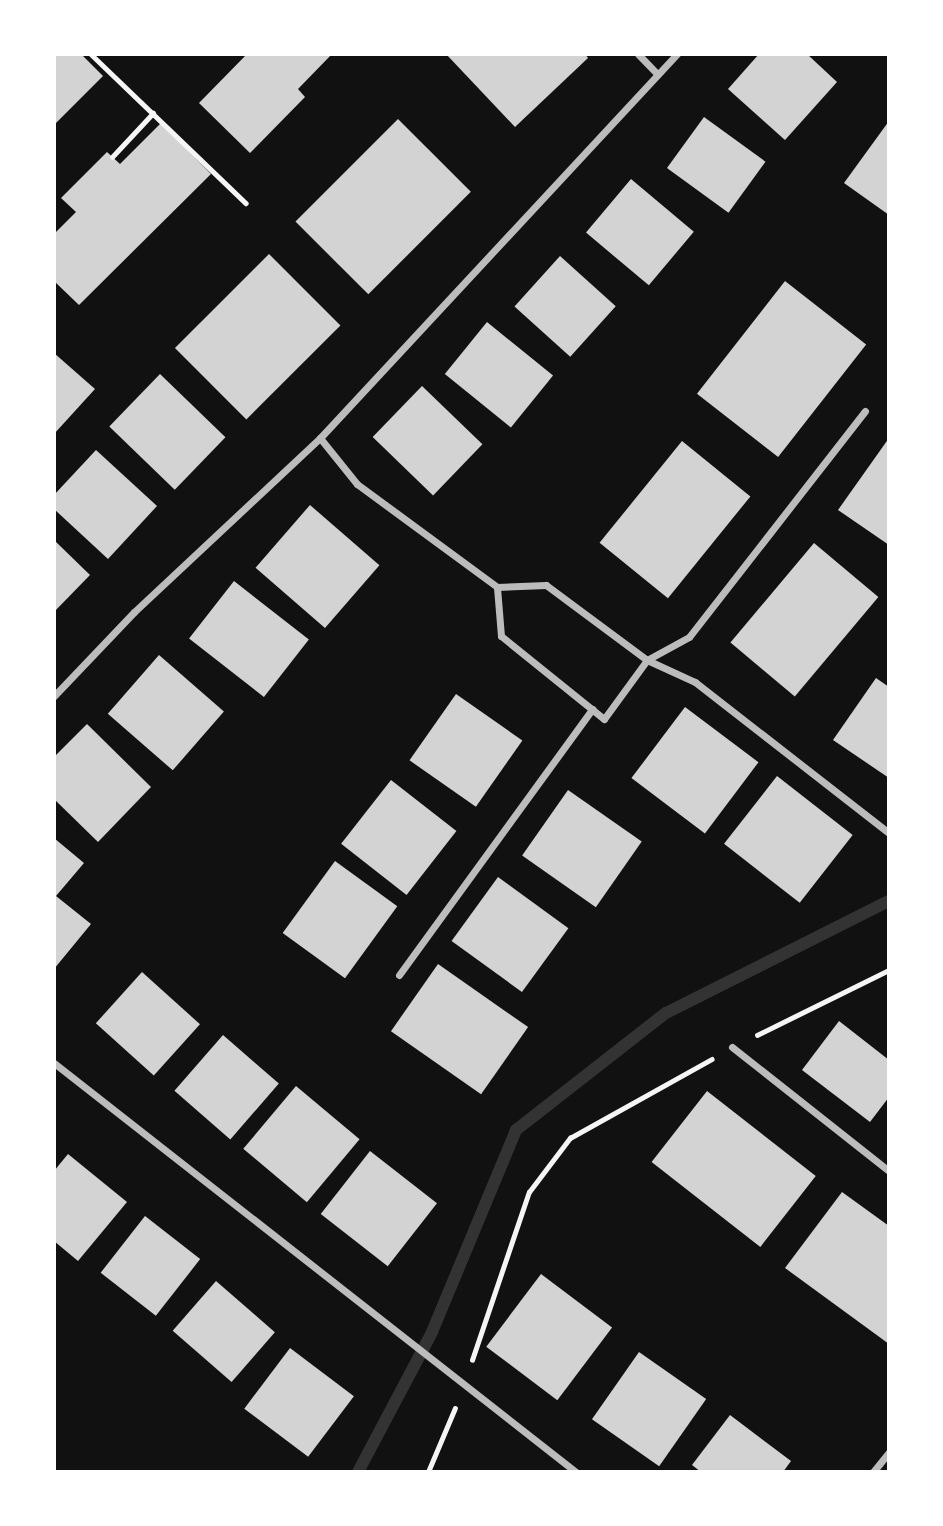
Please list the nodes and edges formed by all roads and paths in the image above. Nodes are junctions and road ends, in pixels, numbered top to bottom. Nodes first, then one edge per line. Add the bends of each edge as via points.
1 (91, 54) edge
2 (638, 54) edge
3 (677, 54) edge
4 (657, 74) junction
5 (153, 113) junction
6 (112, 157) dead end
7 (246, 203) dead end
8 (865, 411) dead end
9 (320, 439) junction
10 (497, 587) junction
11 (647, 660) junction
12 (54, 696) edge
13 (592, 709) junction
14 (889, 833) edge
15 (889, 970) edge
16 (399, 975) dead end
17 (732, 1047) junction
18 (54, 1063) edge
19 (889, 1171) edge
20 (464, 1385) junction
21 (889, 1452) edge
22 (428, 1472) edge
23 (576, 1472) edge
24 (873, 1472) edge

1 - 5 path
2 - 4 street
3 - 4 street
4 - 9 street
5 - 6 path
5 - 7 path
8 - 11 street via 689,637
9 - 10 street via 356,484
9 - 12 street via 134,612
10 - 11 street via 546,585
10 - 13 street via 501,636
11 - 13 street via 604,719
11 - 14 street via 695,682
13 - 16 street
15 - 17 path
17 - 19 street
17 - 20 path via 570,1138 529,1192
18 - 20 street
20 - 22 path
20 - 23 street
21 - 24 street

